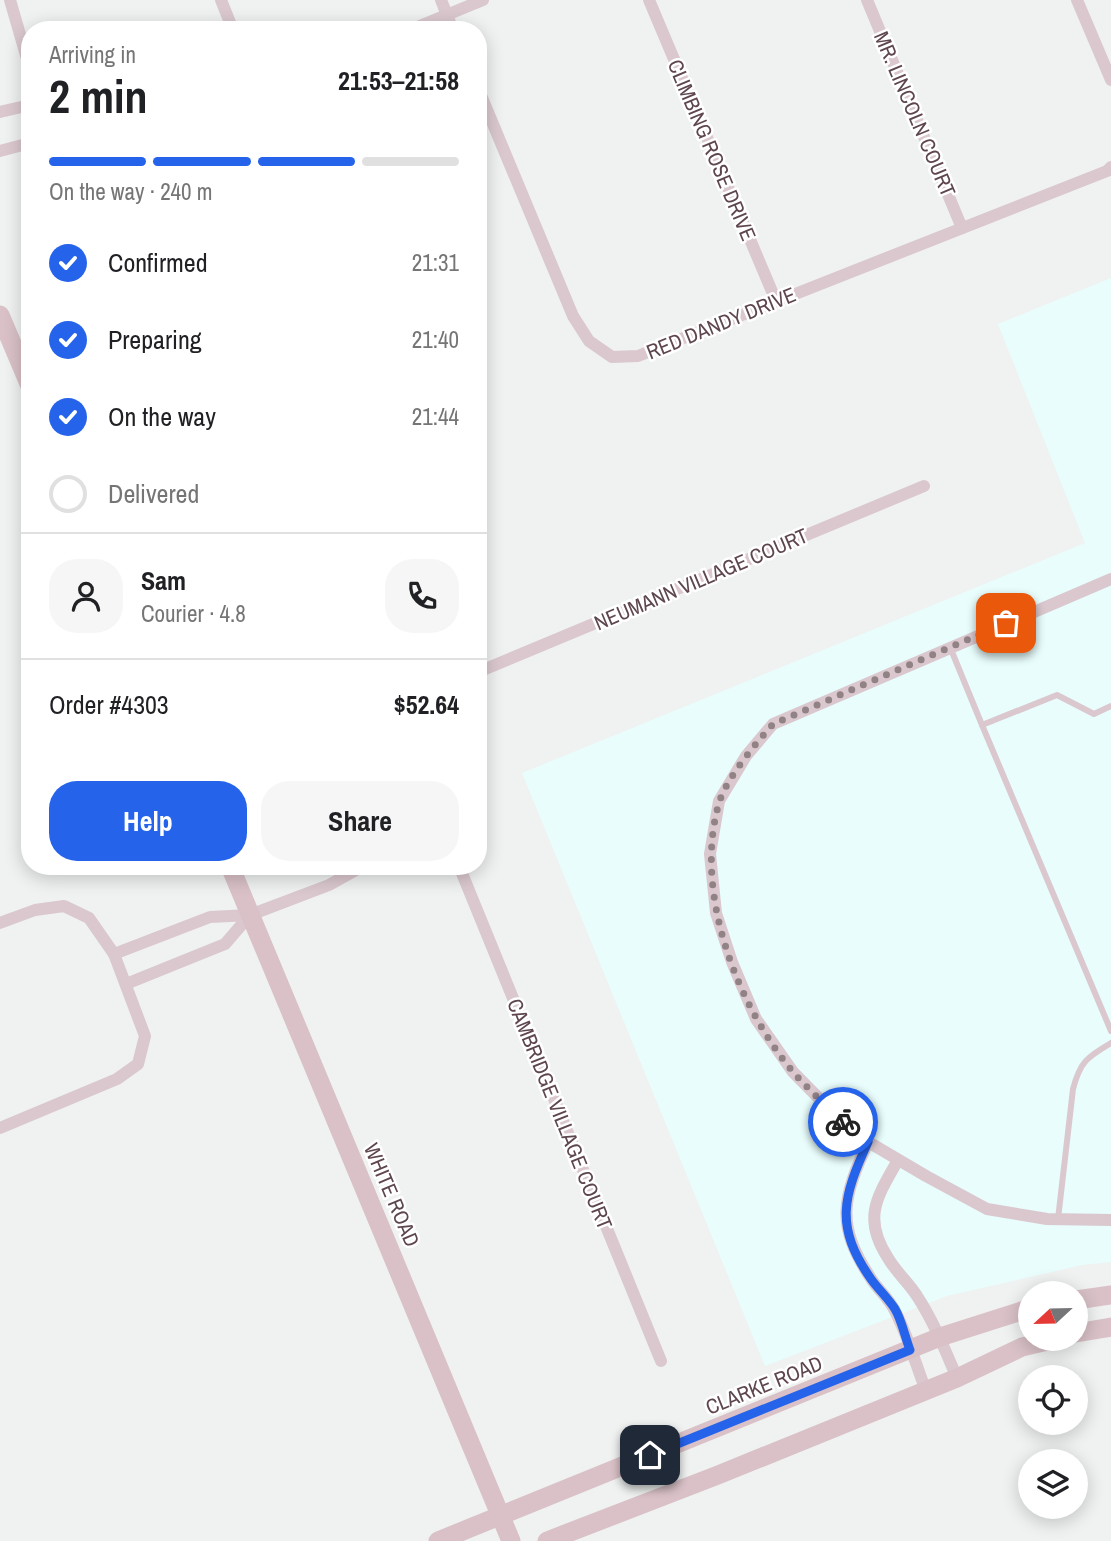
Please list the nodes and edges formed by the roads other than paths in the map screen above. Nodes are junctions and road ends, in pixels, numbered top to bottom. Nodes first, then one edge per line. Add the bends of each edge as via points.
1 (10, 0) edge
2 (221, 0) edge
3 (441, 0) edge
4 (483, 0) edge
5 (649, 0) edge
6 (867, 0) edge
7 (1077, 0) edge
8 (447, 15) junction
9 (229, 21) edge
10 (432, 21) edge
11 (449, 21) edge
12 (21, 38) edge
13 (1111, 80) edge
14 (21, 107) edge
15 (487, 111) edge
16 (0, 112) edge
17 (21, 146) edge
18 (0, 152) edge
19 (1111, 167) edge
20 (962, 228) junction
21 (776, 301) junction
22 (0, 315) edge
23 (21, 365) edge
24 (924, 486) dead end
25 (1111, 579) edge
26 (950, 647) junction
27 (487, 667) edge
28 (1111, 706) edge
29 (982, 725) junction
30 (234, 875) edge
31 (347, 875) edge
32 (463, 875) edge
33 (250, 915) junction
34 (0, 923) edge
35 (114, 954) junction
36 (126, 984) junction
37 (1111, 1031) edge
38 (1111, 1043) edge
39 (0, 1128) edge
40 (868, 1142) junction
41 (898, 1160) junction
42 (1058, 1219) junction
43 (1111, 1220) edge
44 (1111, 1295) edge
45 (1088, 1298) edge
46 (1018, 1312) edge
47 (1111, 1327) edge
48 (1088, 1332) edge
49 (940, 1337) junction
50 (1018, 1349) edge
51 (910, 1350) junction
52 (661, 1361) dead end
53 (957, 1378) junction
54 (926, 1391) junction
55 (501, 1516) junction
56 (438, 1541) edge
57 (511, 1541) edge
58 (547, 1541) edge

1 - 12 street
2 - 9 street
3 - 8 street
4 - 8 street
5 - 21 street, CLIMBING ROSE DRIVE
6 - 20 street, MR. LINCOLN COURT
7 - 13 street
8 - 10 street
8 - 11 street
14 - 16 street
15 - 21 street, RED DANDY DRIVE via 573,317 589,341 612,357 638,356
17 - 18 street
19 - 20 street, RED DANDY DRIVE
20 - 21 street, RED DANDY DRIVE
22 - 23 street
24 - 27 street, NEUMANN VILLAGE COURT
25 - 26 street
26 - 29 lane
26 - 40 street via 773,724 746,756 719,802 710,854 716,913 756,1018 793,1072 853,1133
28 - 29 lane via 1094,714 1057,695
29 - 37 lane
30 - 33 street, WHITE ROAD
31 - 33 street
32 - 52 street, CAMBRIDGE VILLAGE COURT
33 - 35 street via 210,917
33 - 36 street via 225,944
33 - 55 street, WHITE ROAD
34 - 35 street via 34,909 64,906 89,918
35 - 36 street
36 - 39 street via 145,1036 138,1064 117,1079
38 - 42 lane via 1090,1055 1078,1069
40 - 41 street
40 - 51 street via 846,1199 846,1225 853,1251 895,1309
41 - 42 street via 987,1209
41 - 49 street via 880,1190 873,1214 875,1235
42 - 43 street
44 - 45 street
46 - 49 street, CLARKE ROAD
47 - 48 street
49 - 51 street, CLARKE ROAD
49 - 53 street
50 - 53 street
51 - 54 street
51 - 55 street, CLARKE ROAD
53 - 54 street
54 - 58 street
55 - 56 street, CLARKE ROAD
55 - 57 street, WHITE ROAD

